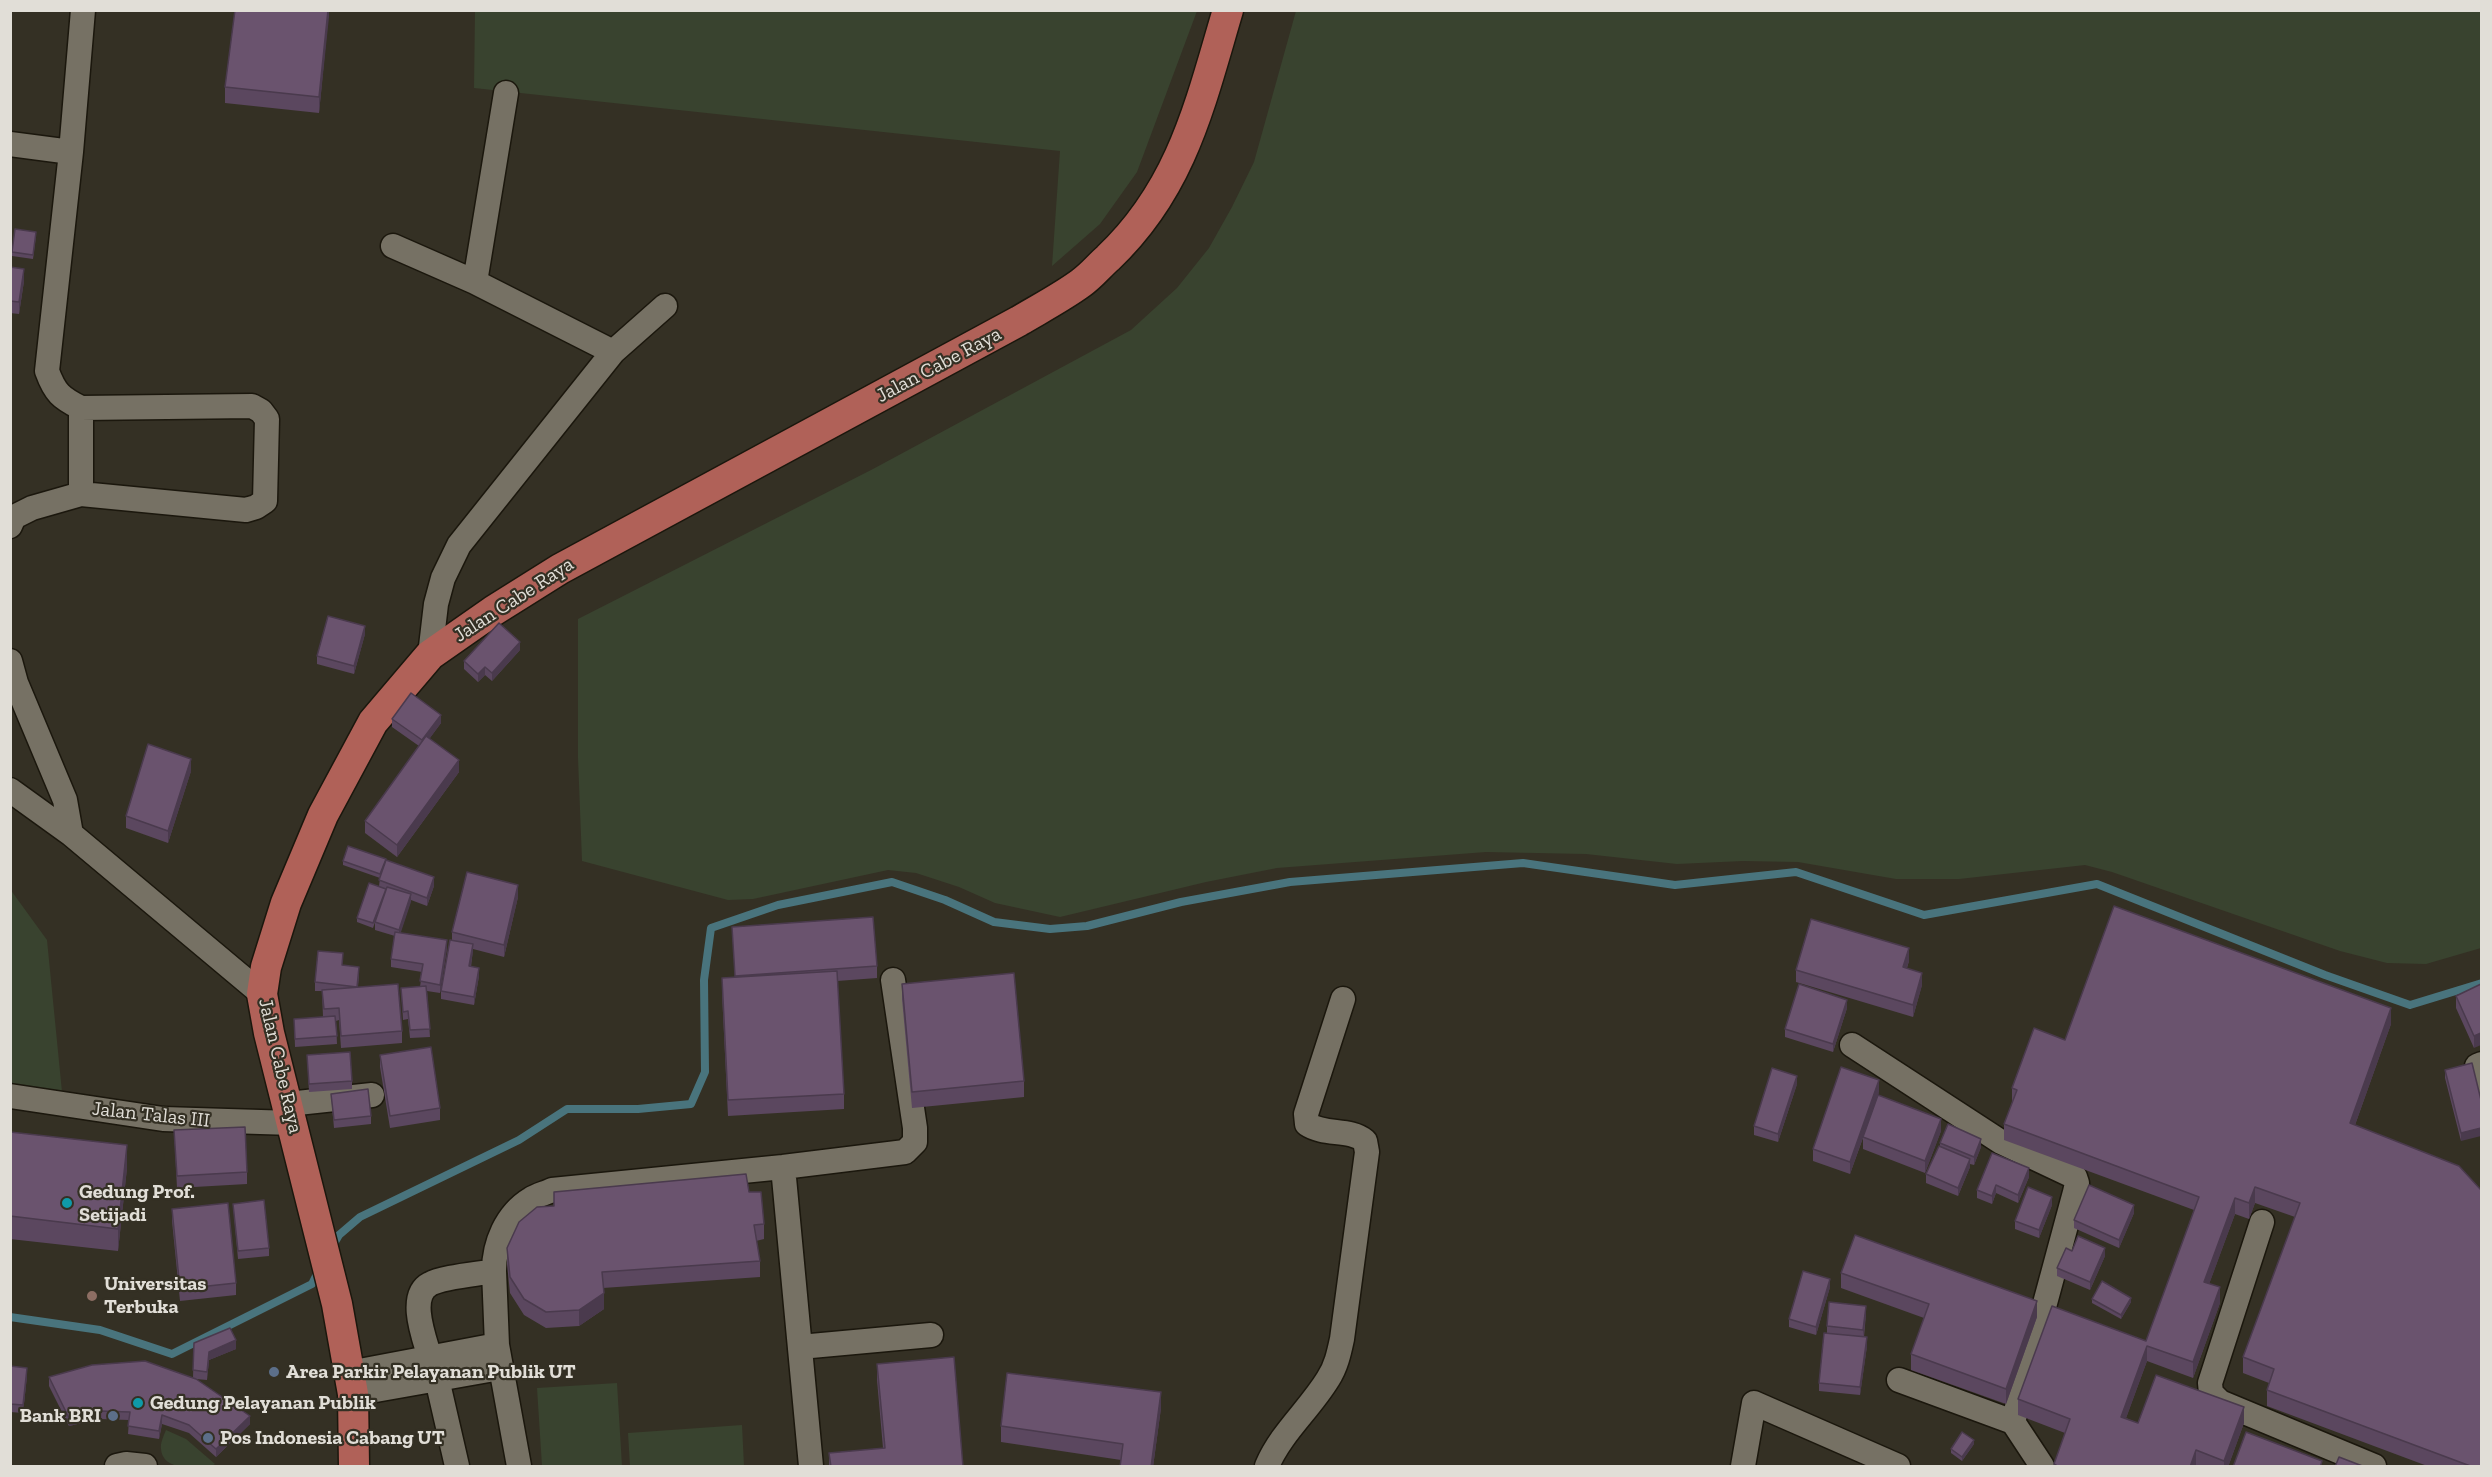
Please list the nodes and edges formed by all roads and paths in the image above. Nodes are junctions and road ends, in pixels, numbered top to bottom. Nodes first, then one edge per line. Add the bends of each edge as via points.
1 (83, 10) edge
2 (1228, 10) edge
3 (506, 93) dead end
4 (10, 144) edge
5 (71, 152) junction
6 (393, 246) dead end
7 (475, 282) junction
8 (665, 306) dead end
9 (613, 352) junction
10 (81, 408) junction
11 (81, 494) junction
12 (10, 526) edge
13 (430, 655) junction
14 (10, 661) edge
15 (10, 790) edge
16 (71, 834) junction
17 (892, 980) dead end
18 (262, 994) junction
19 (1343, 999) dead end
20 (1852, 1045) dead end
21 (2481, 1064) edge
22 (2481, 1088) edge
23 (372, 1095) dead end
24 (10, 1096) edge
25 (291, 1114) junction
26 (783, 1167) junction
27 (2262, 1222) dead end
28 (494, 1271) junction
29 (931, 1335) dead end
30 (800, 1347) junction
31 (498, 1357) junction
32 (434, 1368) junction
33 (1899, 1380) dead end
34 (351, 1384) junction
35 (2013, 1422) junction
36 (117, 1467) edge
37 (145, 1467) edge
38 (354, 1467) edge
39 (456, 1467) edge
40 (519, 1467) edge
41 (811, 1467) edge
42 (1267, 1467) edge
43 (1743, 1467) edge
44 (1898, 1467) edge
45 (2042, 1467) edge
46 (2374, 1467) edge

1 - 5 street
2 - 13 main road, Jalan Cabe Raya via 1198,112 1163,191 1129,238 1082,283 1019,321 560,569
3 - 7 street
4 - 5 street
5 - 10 street via 47,371 61,398
6 - 7 street
7 - 9 street
8 - 9 street
9 - 13 street via 459,545 436,604
10 - 11 street
10 - 11 street via 252,406 267,419 265,501 256,507 246,510
11 - 12 street via 32,508 14,517
13 - 18 main road, Jalan Cabe Raya via 373,722 323,815 286,903 266,967
14 - 16 street via 65,800
15 - 16 street
16 - 18 street
17 - 26 street via 915,1143 905,1152
18 - 25 main road, Jalan Cabe Raya
19 - 42 street via 1306,1114 1314,1129 1357,1135 1365,1141 1367,1152 1342,1339 1329,1379 1273,1452
20 - 35 street via 2001,1142 2075,1177 2075,1192 2034,1304
21 - 22 street via 2477,1066
23 - 25 street, Jalan Talas III
24 - 25 street, Jalan Talas III via 163,1119
25 - 34 main road, Jalan Cabe Raya via 338,1304
26 - 28 street via 552,1190 531,1199 511,1216 499,1240
26 - 30 street
27 - 46 street via 2210,1383 2211,1393 2220,1402
28 - 31 street
28 - 32 street via 429,1284 421,1292 420,1322
29 - 30 street
30 - 41 street
31 - 32 street
31 - 40 street
32 - 34 street
32 - 39 street
33 - 35 street
34 - 38 main road, Jalan Cabe Raya
35 - 45 street
36 - 37 street
43 - 44 street via 1754,1403

